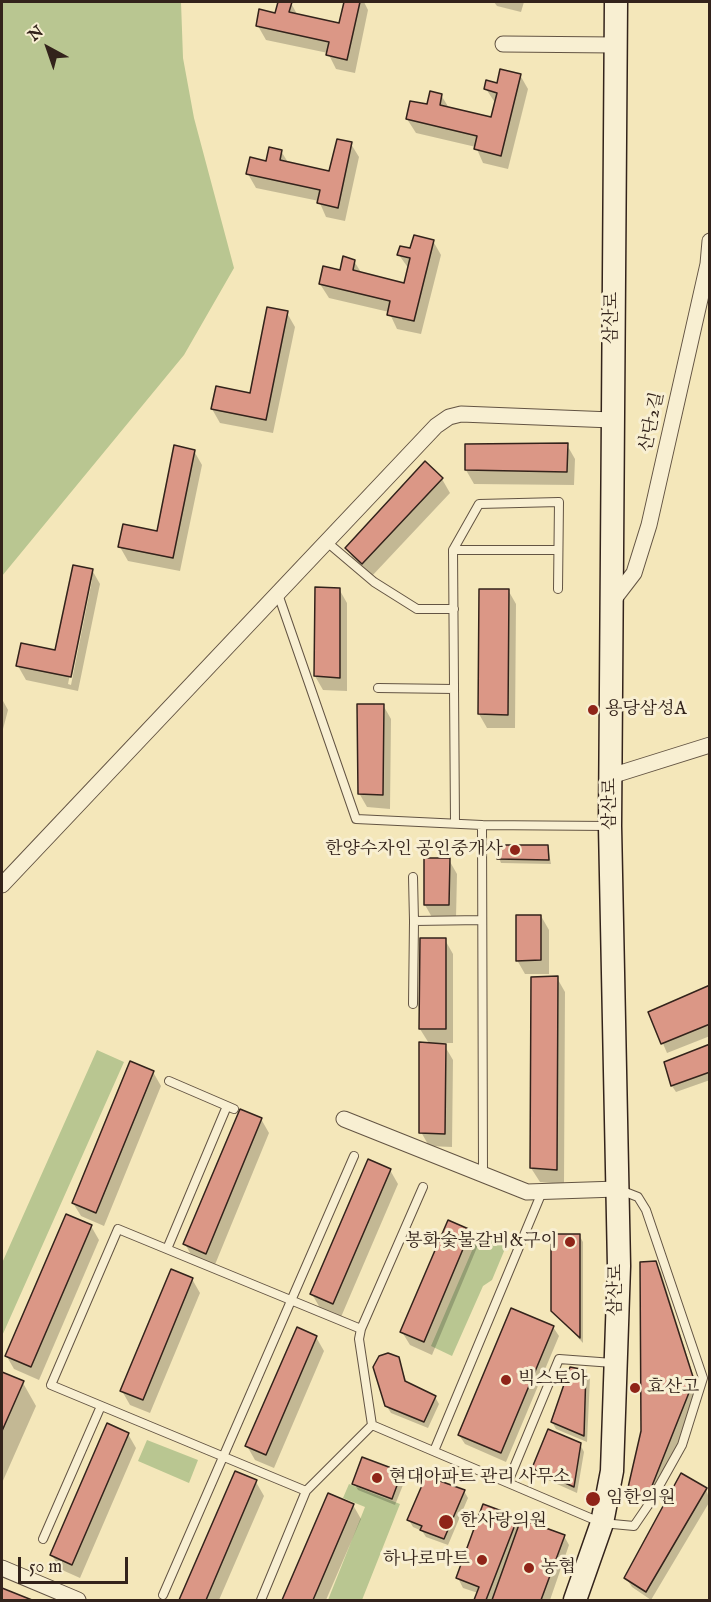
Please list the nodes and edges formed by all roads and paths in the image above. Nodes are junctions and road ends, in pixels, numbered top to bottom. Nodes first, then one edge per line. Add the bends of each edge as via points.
1 (616, 2) edge
2 (503, 44) dead end
3 (615, 45) junction
4 (710, 241) edge
5 (707, 278) edge
6 (612, 420) junction
7 (328, 543) junction
8 (453, 550) junction
9 (558, 550) junction
10 (558, 589) dead end
11 (278, 594) junction
12 (612, 603) junction
13 (454, 609) junction
14 (378, 688) dead end
15 (454, 690) junction
16 (710, 745) edge
17 (611, 776) junction
18 (455, 823) junction
19 (482, 825) junction
20 (610, 826) junction
21 (413, 877) dead end
22 (2, 885) edge
23 (482, 920) junction
24 (414, 921) junction
25 (412, 1004) dead end
26 (169, 1081) dead end
27 (344, 1119) dead end
28 (354, 1156) dead end
29 (483, 1174) junction
30 (423, 1187) dead end
31 (617, 1189) junction
32 (542, 1192) junction
33 (167, 1249) junction
34 (291, 1300) junction
35 (361, 1329) junction
36 (615, 1363) junction
37 (101, 1406) junction
38 (372, 1425) junction
39 (434, 1451) junction
40 (223, 1456) junction
41 (508, 1482) junction
42 (306, 1491) junction
43 (602, 1523) junction
44 (43, 1539) dead end
45 (2, 1568) edge
46 (163, 1595) dead end
47 (78, 1600) edge
48 (261, 1600) edge
49 (575, 1600) edge

1 - 3 main road, 삼산로
2 - 3 street
3 - 6 main road, 삼산로
4 - 5 street, 산단2길
5 - 12 street, 산단2길 via 649,525 634,573
6 - 7 street via 461,414 449,417 436,426
6 - 12 main road, 삼산로
7 - 11 street
7 - 13 lane via 374,582 417,609
8 - 9 lane
8 - 9 lane via 479,504 559,502
8 - 13 lane
9 - 10 lane
11 - 18 lane via 356,819
11 - 22 street
12 - 17 main road, 삼산로
13 - 15 lane
14 - 15 lane
15 - 18 lane
16 - 17 street
17 - 20 main road, 삼산로
18 - 19 lane
19 - 20 lane
19 - 23 lane
20 - 31 main road, 삼산로
21 - 24 lane
23 - 24 lane
23 - 29 lane
24 - 25 lane
26 - 33 lane via 231,1107
27 - 29 street
28 - 34 lane
29 - 32 street via 527,1192
30 - 35 lane
31 - 32 street
31 - 36 main road, 삼산로
31 - 43 lane via 638,1197 646,1210 703,1378 682,1445 650,1504 634,1526
32 - 39 lane
33 - 34 lane
33 - 37 lane via 118,1229 51,1385
34 - 35 lane
34 - 40 lane
35 - 38 lane via 359,1339
36 - 41 lane via 559,1359
36 - 43 main road, 삼산로 via 612,1471
37 - 40 lane
37 - 44 lane
38 - 39 lane
38 - 42 lane
39 - 41 lane
40 - 42 lane
40 - 46 lane
41 - 43 lane
42 - 48 lane
43 - 49 main road, 삼산로
45 - 47 street

